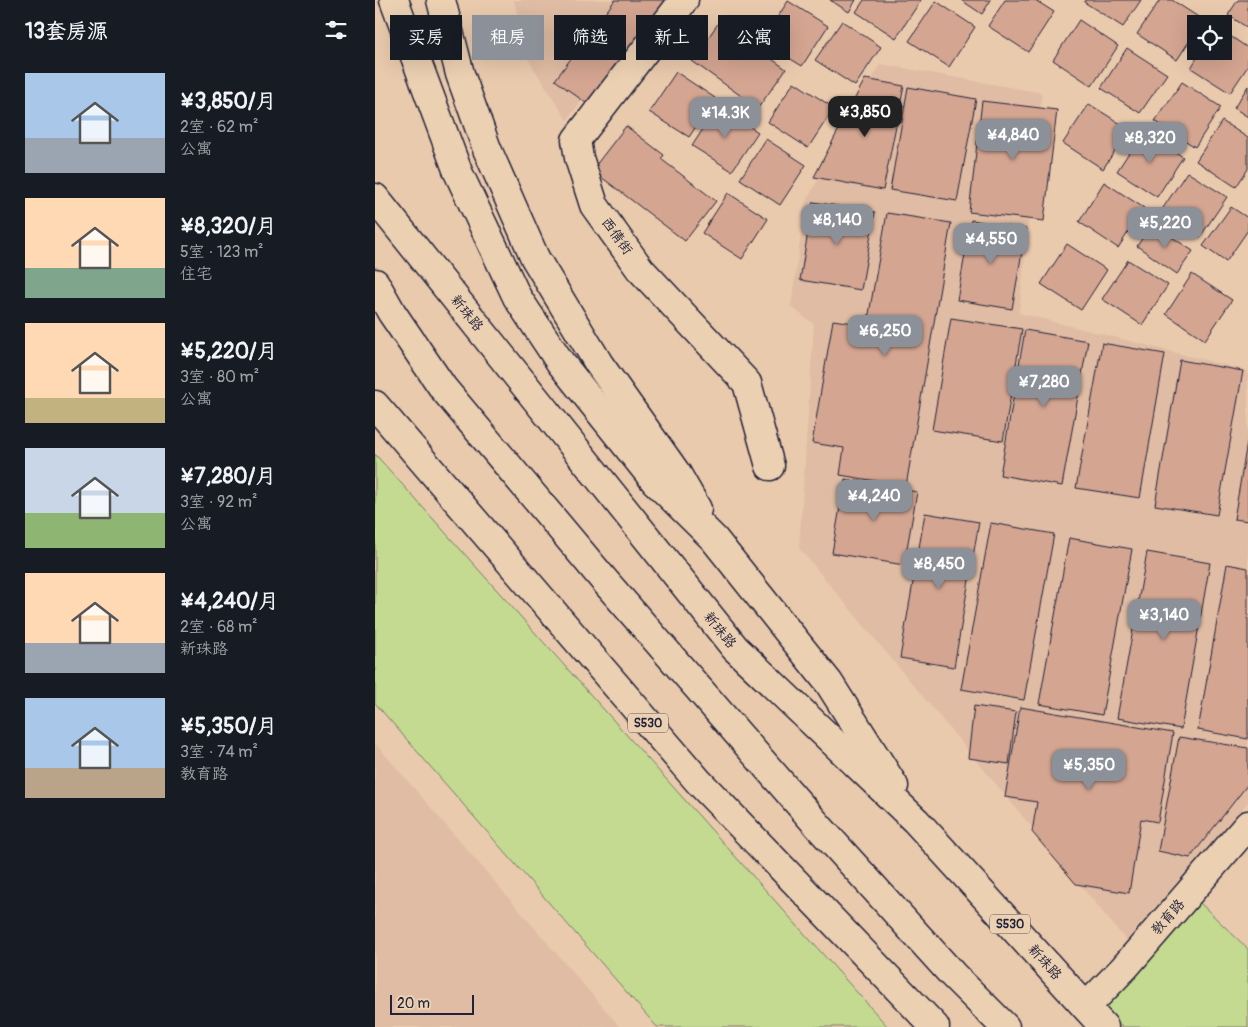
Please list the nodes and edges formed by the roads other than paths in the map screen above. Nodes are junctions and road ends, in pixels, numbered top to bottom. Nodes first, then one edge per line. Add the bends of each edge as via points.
1 (395, 0) edge
2 (441, 0) edge
3 (684, 0) edge
4 (375, 198) edge
5 (375, 283) edge
6 (375, 405) edge
7 (770, 466) dead end
8 (714, 539) junction
9 (916, 821) junction
10 (1248, 825) edge
11 (1095, 1017) edge
12 (935, 1027) edge
13 (1005, 1027) edge

1 - 8 main road via 458,172 517,296 560,362 655,481
2 - 8 main road via 459,74 535,258 599,364 677,474
3 - 7 main road, 西倩街 via 576,140 579,158 594,205 640,269 747,383
4 - 9 main road, 新珠路 / S530 via 735,648
5 - 13 main road via 391,313 443,388 604,580 820,828 953,975
6 - 12 main road, S530 via 699,782
8 - 9 main road via 829,683
9 - 11 main road, 新珠路 / S530
10 - 11 main road, 教育路 via 1124,968

